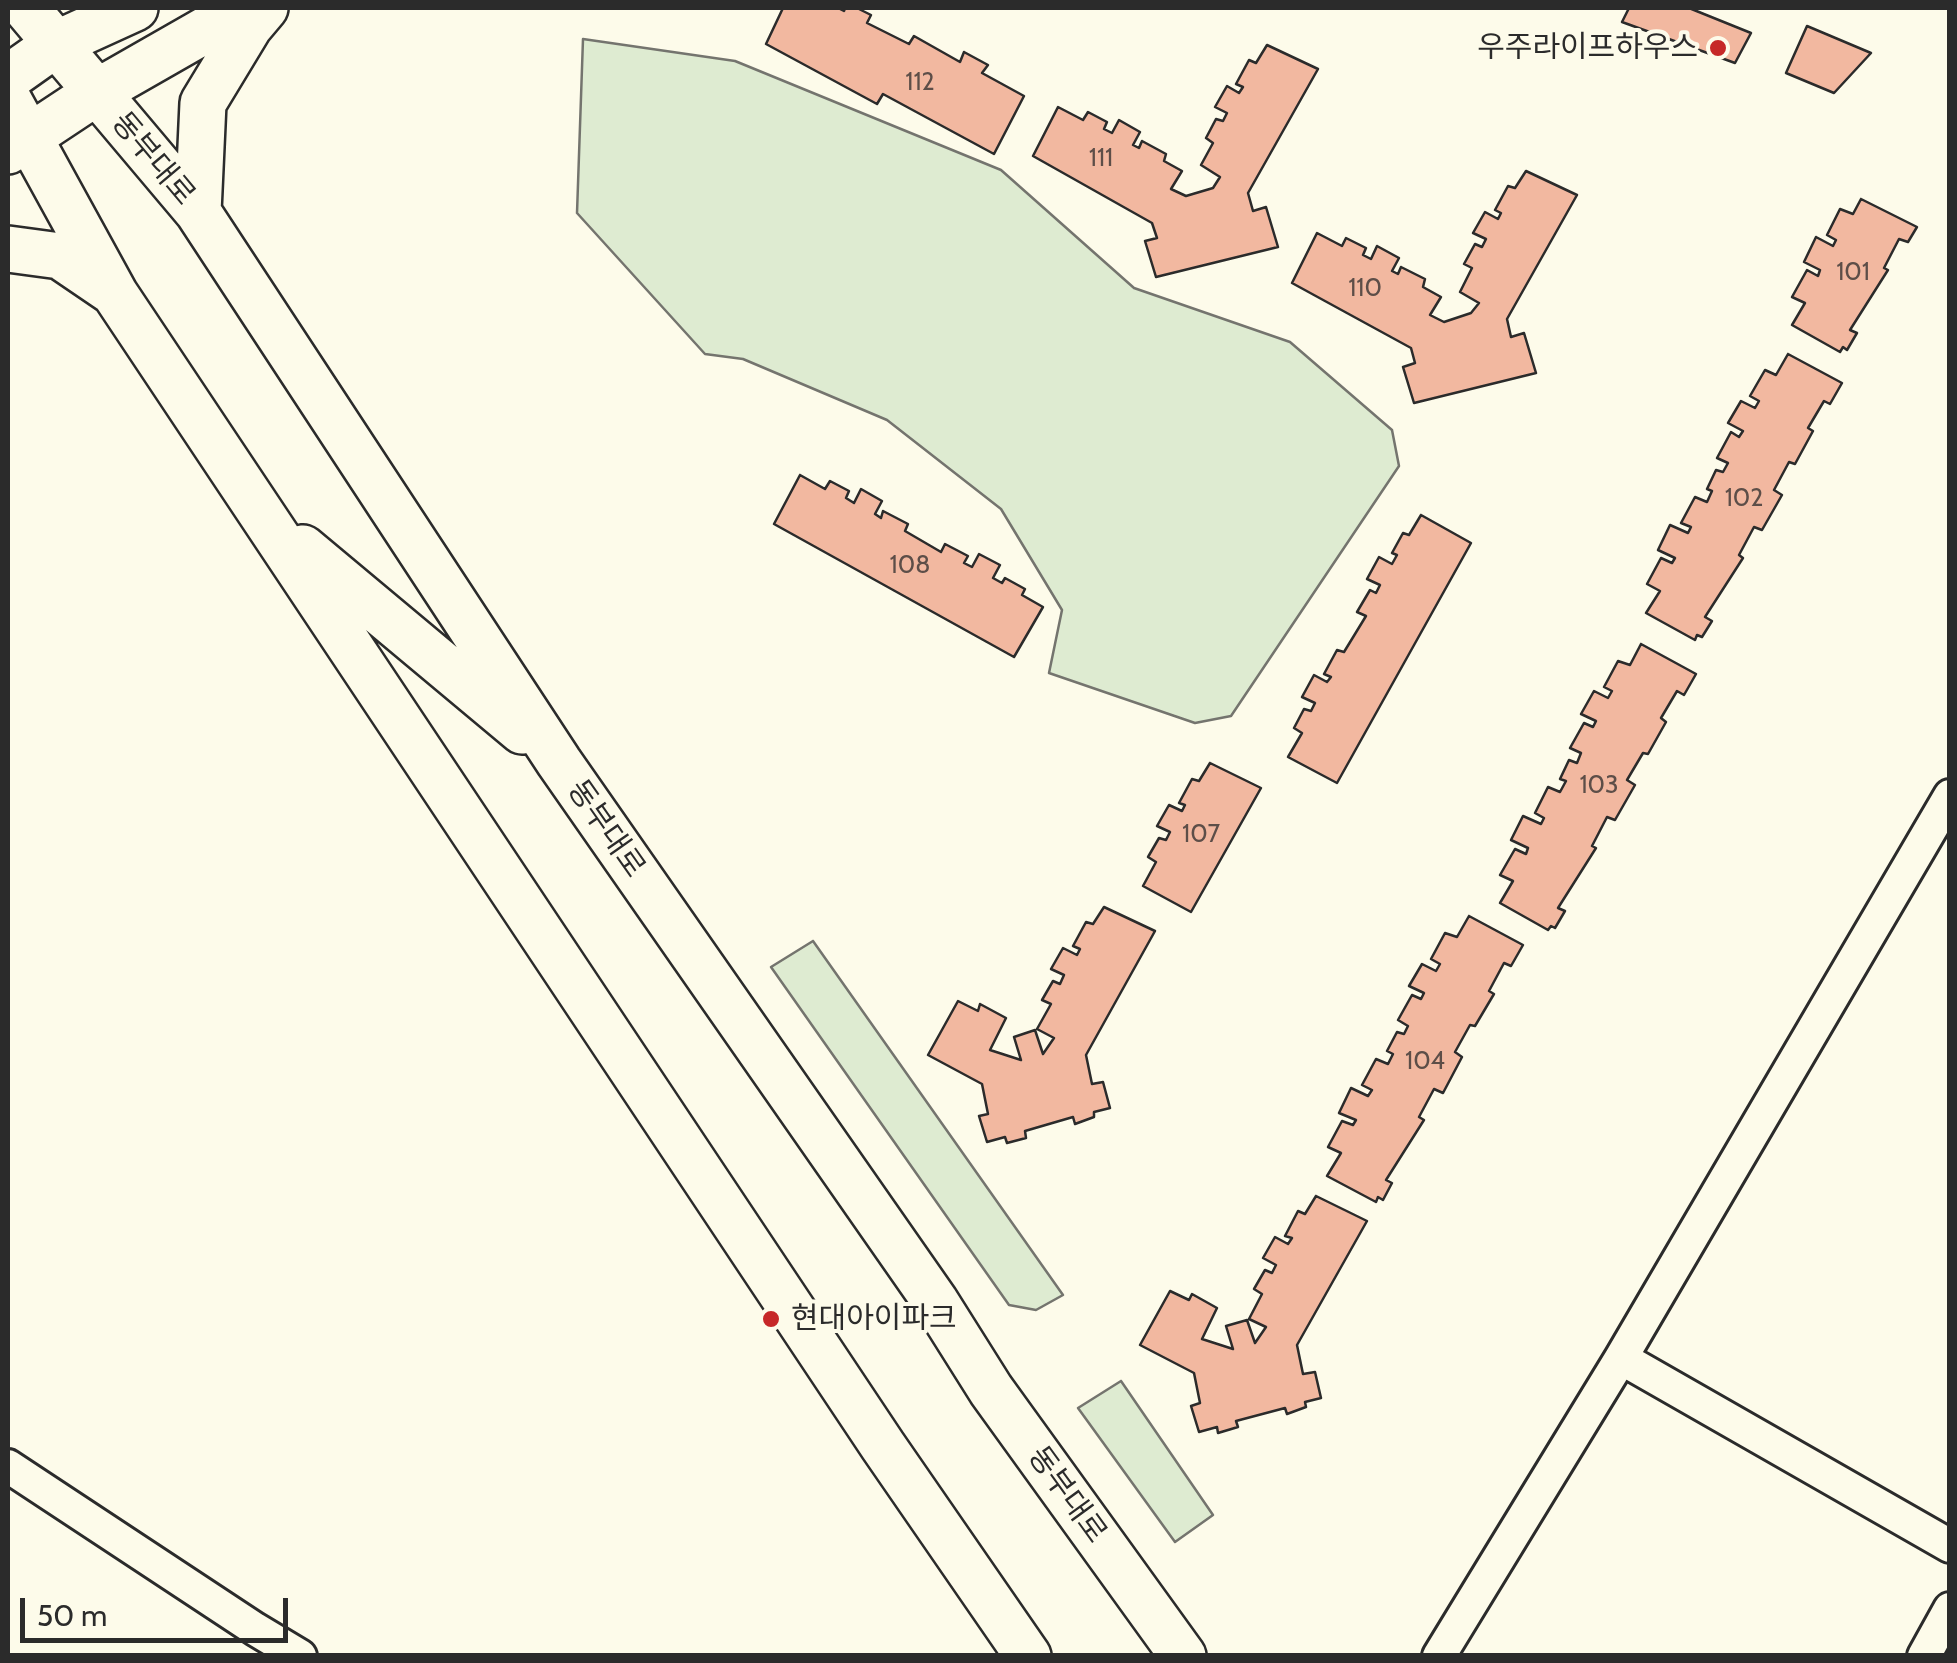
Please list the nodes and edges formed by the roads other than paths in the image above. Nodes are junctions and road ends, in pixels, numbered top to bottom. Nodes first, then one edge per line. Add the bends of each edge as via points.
1 (26, 8) edge
2 (135, 8) edge
3 (244, 8) edge
4 (265, 8) edge
5 (56, 44) junction
6 (8, 78) edge
7 (97, 92) junction
8 (8, 98) edge
9 (18, 144) edge
10 (198, 212) junction
11 (8, 248) edge
12 (116, 294) junction
13 (263, 515) junction
14 (560, 762) junction
15 (1950, 796) edge
16 (1621, 1358) junction
17 (8, 1466) edge
18 (1950, 1546) edge
19 (1950, 1609) edge
20 (300, 1656) edge
21 (1028, 1656) edge
22 (1183, 1656) edge
23 (1439, 1656) edge
24 (1924, 1656) edge

1 - 5 main road, 동부대로
2 - 5 main road
3 - 7 main road
4 - 10 main road via 203,102
5 - 6 main road
5 - 7 main road, 동부대로
7 - 9 main road
7 - 10 main road, 동부대로
8 - 9 main road
9 - 12 main road
10 - 14 main road, 동부대로
11 - 12 main road via 60,256
12 - 13 main road
13 - 14 main road
13 - 21 main road
14 - 22 main road, 동부대로
15 - 16 street
16 - 18 street
16 - 23 street
17 - 20 street
19 - 24 street

